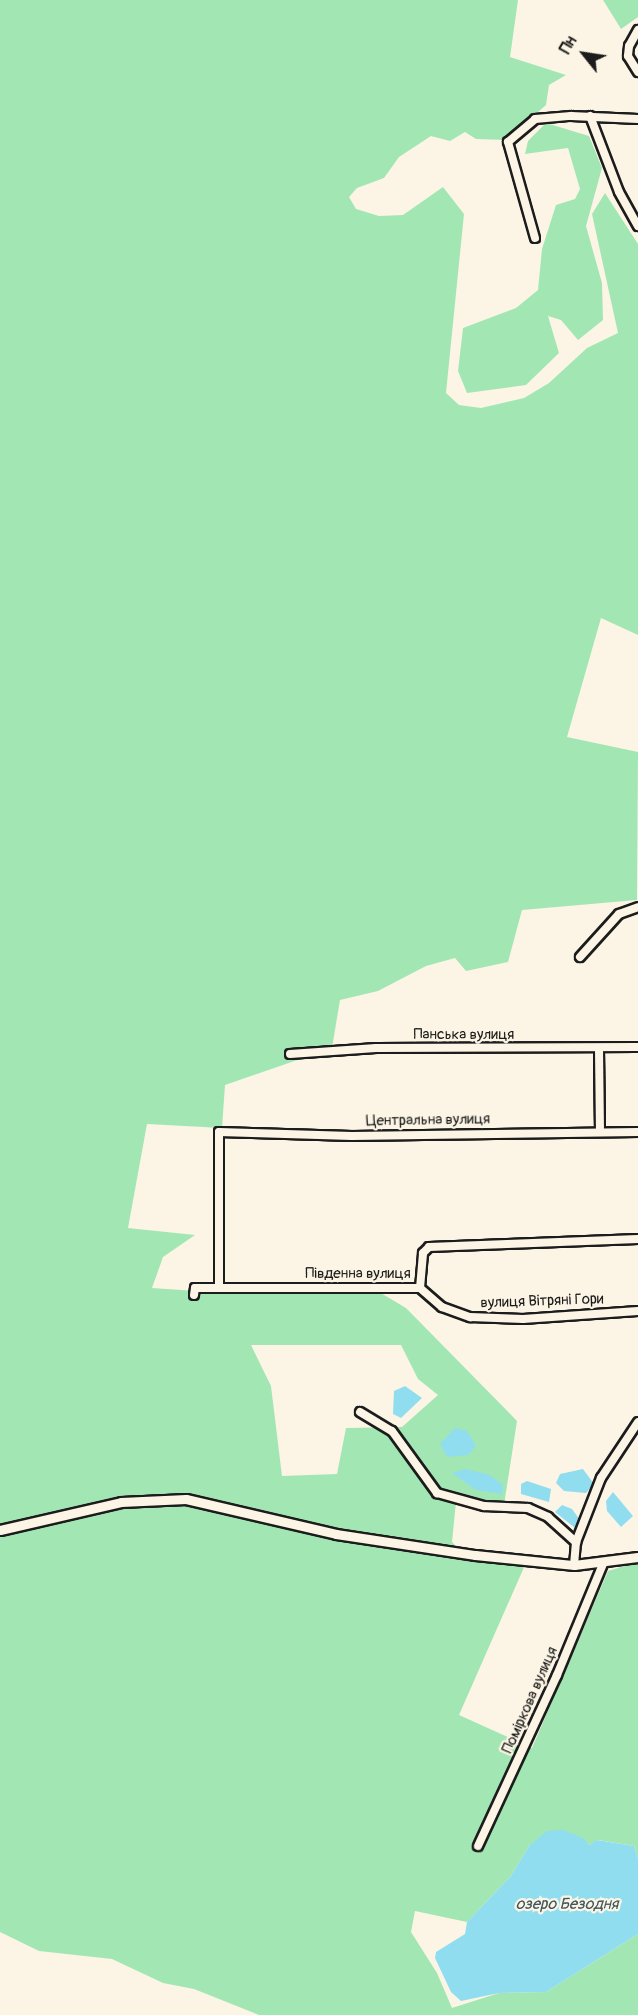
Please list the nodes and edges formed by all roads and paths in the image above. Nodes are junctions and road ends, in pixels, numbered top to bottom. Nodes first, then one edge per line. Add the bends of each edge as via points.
1 (638, 30) edge
2 (638, 72) edge
3 (590, 116) junction
4 (638, 119) edge
5 (638, 225) edge
6 (535, 237) dead end
7 (638, 907) edge
8 (580, 957) dead end
9 (638, 1047) edge
10 (599, 1050) junction
11 (290, 1054) dead end
12 (638, 1131) edge
13 (600, 1132) junction
14 (638, 1239) edge
15 (219, 1288) junction
16 (420, 1288) junction
17 (194, 1295) dead end
18 (638, 1311) edge
19 (360, 1412) dead end
20 (638, 1422) edge
21 (0, 1530) edge
22 (576, 1542) junction
23 (638, 1557) edge
24 (603, 1564) junction
25 (574, 1565) junction
26 (478, 1846) dead end

1 - 2 street via 628,46 628,56
3 - 4 street
3 - 5 street via 619,192
3 - 6 street via 535,119 508,142
7 - 8 street via 619,914
9 - 10 street, Панська вулиця
10 - 11 street, Панська вулиця via 376,1048
10 - 13 street
12 - 13 street, Центральна вулиця
13 - 15 street, Центральна вулиця via 448,1131 352,1136 219,1132
14 - 16 street, Південна вулиця via 429,1247 423,1253
15 - 16 street, Південна вулиця
15 - 17 street, Південна вулиця via 195,1288
16 - 18 street, вулиця Вітряні Гори via 442,1307 470,1317 524,1319
19 - 22 street via 392,1431 437,1493 484,1506 528,1508 548,1517
20 - 22 street via 601,1478
21 - 25 street via 122,1502 186,1499 336,1534
22 - 25 street
23 - 24 street
24 - 25 street
24 - 26 street, Поміркова вулиця

